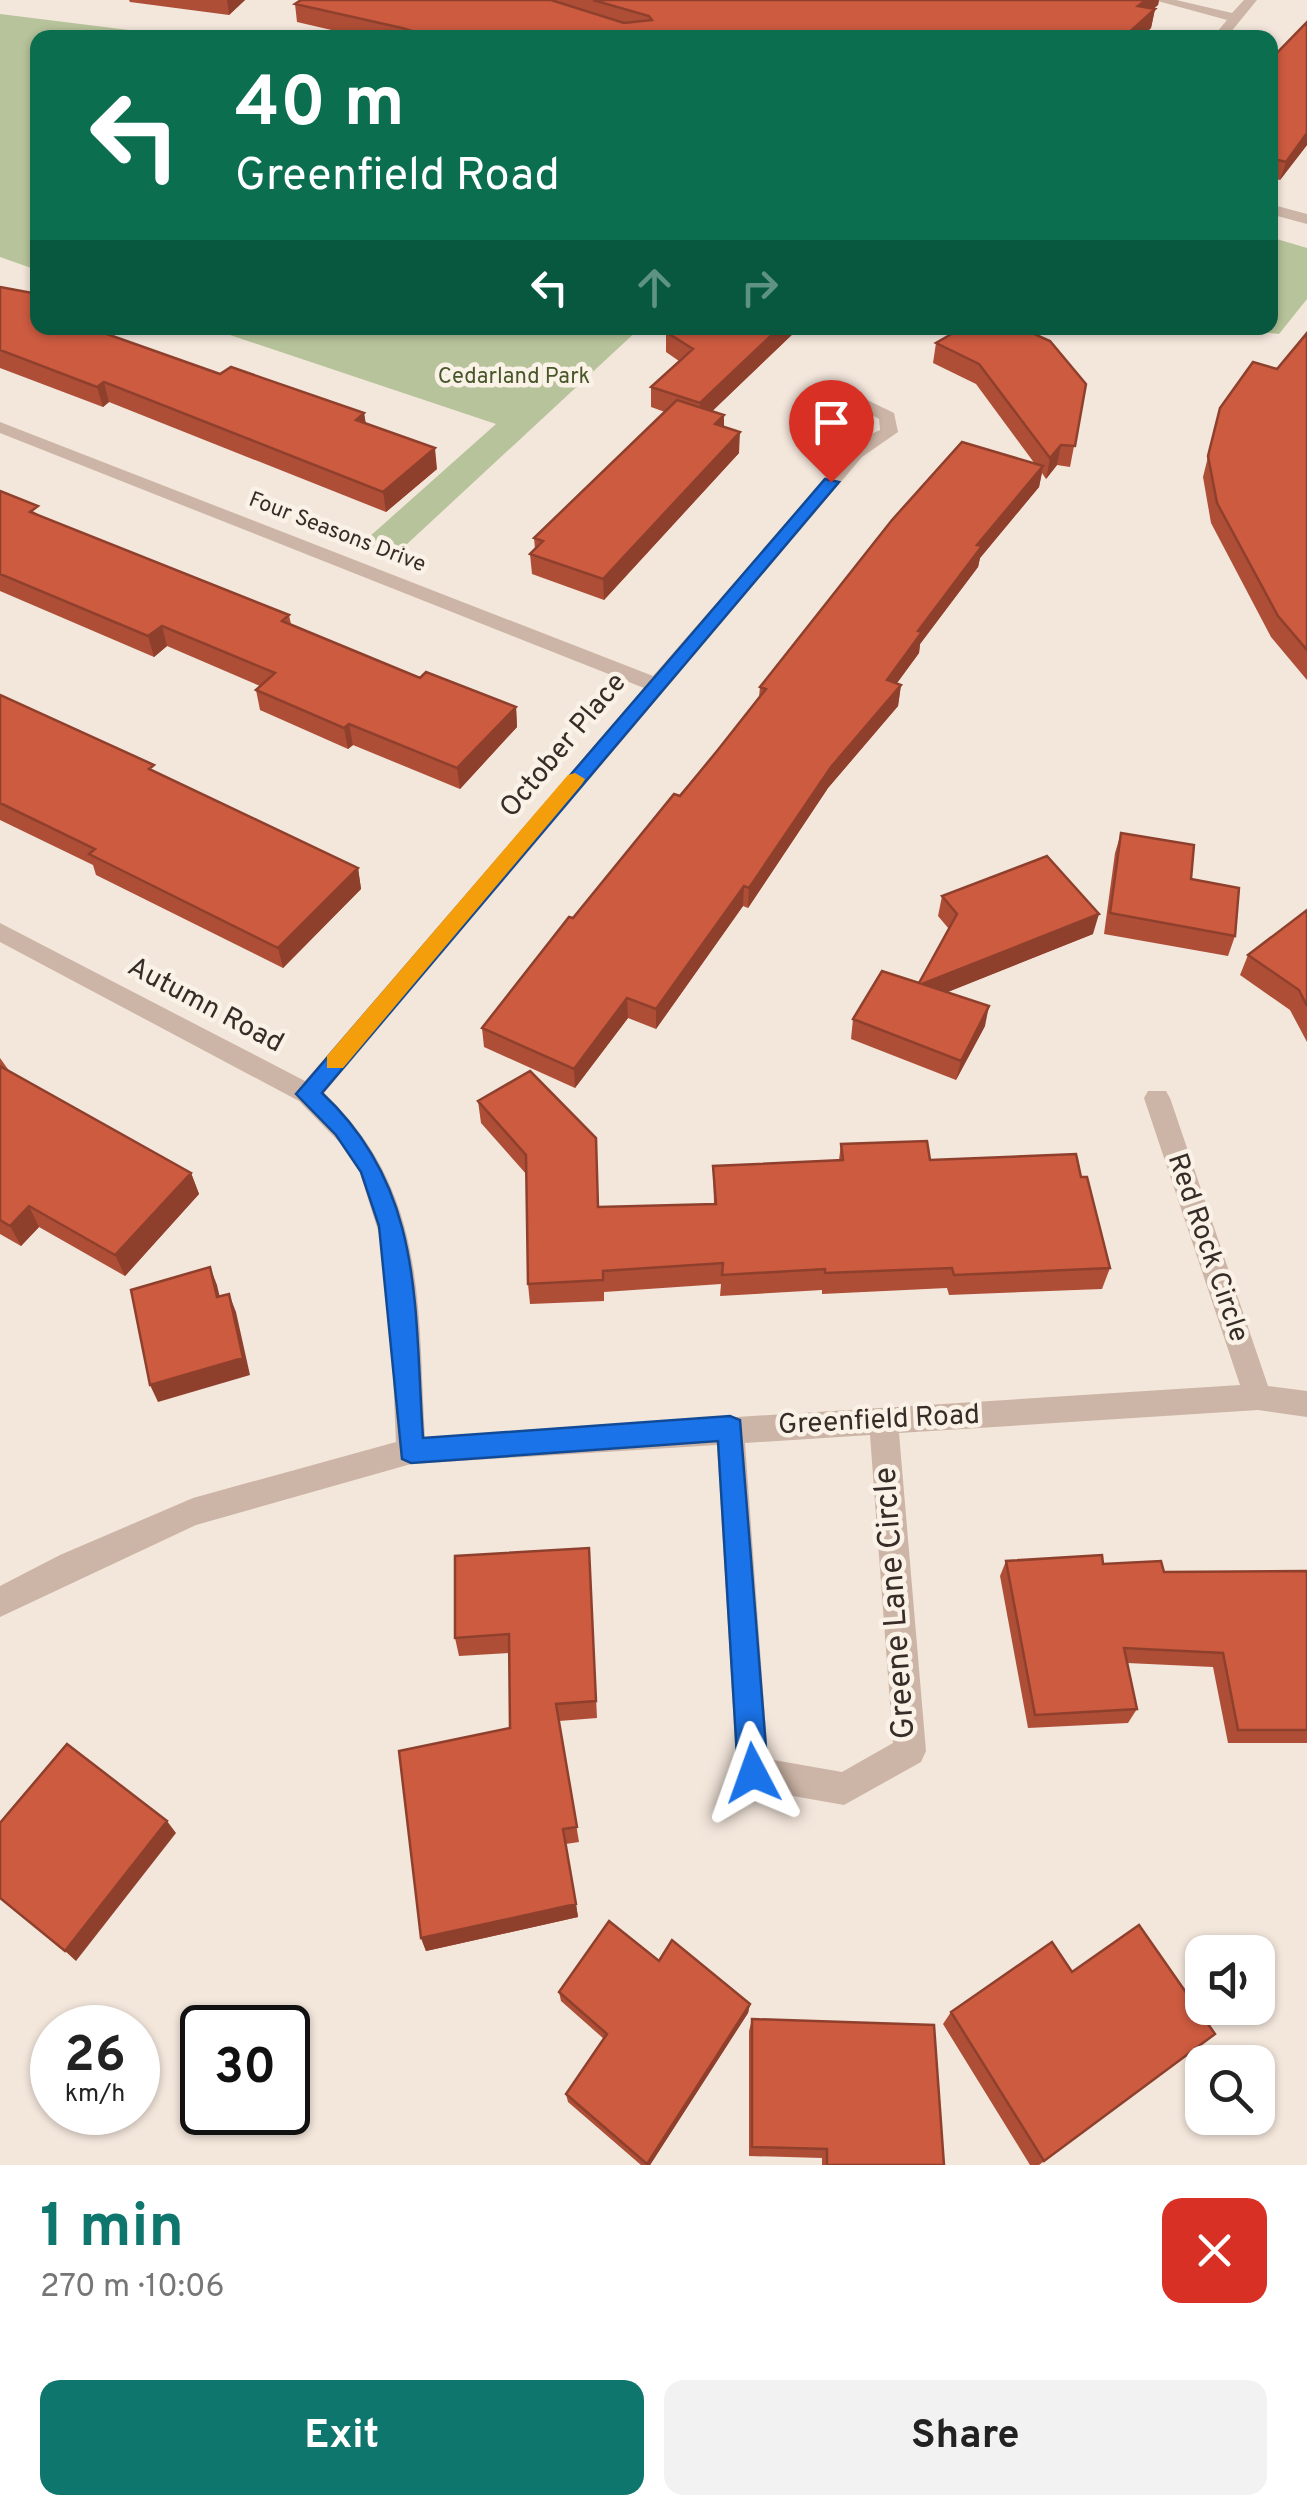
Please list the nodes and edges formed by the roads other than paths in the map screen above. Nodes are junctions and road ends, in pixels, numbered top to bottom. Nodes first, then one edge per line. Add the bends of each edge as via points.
1 (1160, 0) edge
2 (1251, 0) edge
3 (1236, 18) junction
4 (1225, 30) edge
5 (1278, 211) edge
6 (1307, 219) edge
7 (0, 427) edge
8 (872, 444) dead end
9 (656, 685) junction
10 (0, 932) edge
11 (308, 1094) junction
12 (1157, 1098) dead end
13 (1258, 1397) junction
14 (1307, 1404) edge
15 (884, 1424) junction
16 (730, 1428) junction
17 (411, 1450) junction
18 (0, 1602) edge

1 - 3 street
2 - 3 street
3 - 4 street
5 - 6 street
7 - 9 street, Four Seasons Drive
8 - 9 street, October Place via 856,454
9 - 11 street, October Place
10 - 11 street, Autumn Road
11 - 17 street, Autumn Road via 372,1168 391,1226
12 - 13 street, Red Rock Circle
13 - 14 street, Greenfield Road
13 - 15 street, Greenfield Road
15 - 16 street, Greenfield Road
15 - 16 street, Greene Lane Circle via 910,1752 844,1790 753,1773
16 - 17 street, Greenfield Road
17 - 18 street, Greenfield Road via 193,1512

